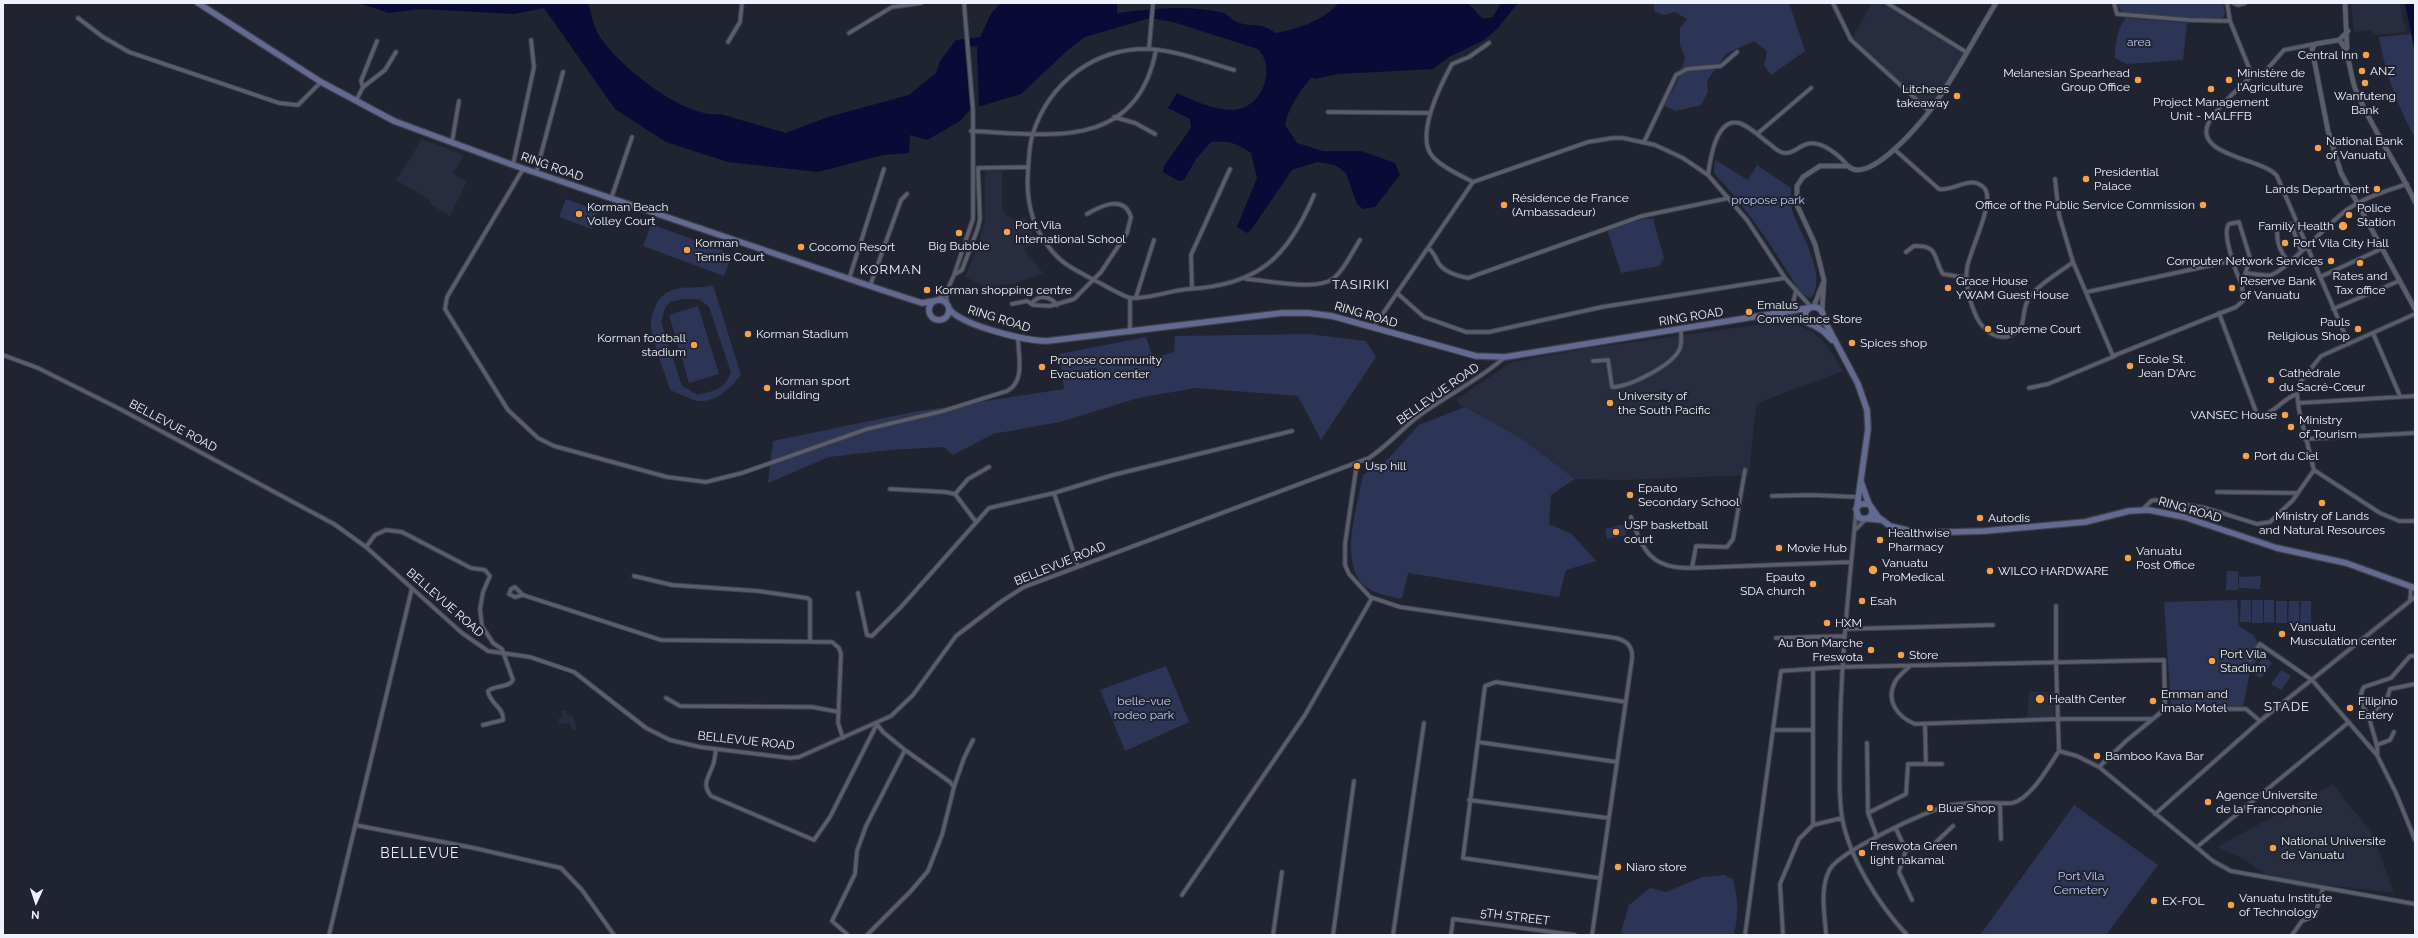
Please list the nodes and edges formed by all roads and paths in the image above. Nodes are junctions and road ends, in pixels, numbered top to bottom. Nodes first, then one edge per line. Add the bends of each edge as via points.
1 (198, 3) edge
2 (742, 3) edge
3 (921, 3) edge
4 (964, 3) edge
5 (1153, 3) edge
6 (1834, 3) edge
7 (1888, 3) edge
8 (1996, 3) edge
9 (2114, 3) edge
10 (2226, 3) edge
11 (2233, 3) edge
12 (2245, 3) edge
13 (2345, 3) edge
14 (78, 18) dead end
15 (2230, 21) junction
16 (2348, 32) junction
17 (849, 33) dead end
18 (530, 40) dead end
19 (2339, 40) junction
20 (377, 41) dead end
21 (728, 42) dead end
22 (1490, 42) dead end
23 (2314, 45) junction
24 (2304, 47) junction
25 (1149, 49) junction
26 (1156, 50) junction
27 (396, 52) dead end
28 (1737, 52) dead end
29 (1966, 52) junction
30 (2346, 52) junction
31 (2312, 54) junction
32 (1234, 70) dead end
33 (563, 72) dead end
34 (2252, 75) junction
35 (320, 82) junction
36 (362, 87) junction
37 (1811, 88) dead end
38 (356, 101) junction
39 (459, 101) dead end
40 (1929, 111) junction
41 (1328, 112) dead end
42 (1430, 113) junction
43 (1114, 117) junction
44 (971, 132) junction
45 (1032, 134) junction
46 (1155, 134) dead end
47 (1757, 134) junction
48 (632, 137) dead end
49 (452, 142) junction
50 (1644, 142) junction
51 (1894, 149) junction
52 (513, 165) junction
53 (1028, 166) junction
54 (1848, 166) junction
55 (523, 169) junction
56 (884, 169) dead end
57 (1230, 169) dead end
58 (972, 173) junction
59 (536, 174) junction
60 (979, 174) junction
61 (1708, 175) junction
62 (2055, 179) dead end
63 (1473, 182) junction
64 (2407, 184) junction
65 (979, 191) junction
66 (907, 194) dead end
67 (972, 194) junction
68 (1314, 195) dead end
69 (1729, 198) junction
70 (611, 199) junction
71 (2415, 202) edge
72 (2357, 203) junction
73 (973, 205) junction
74 (980, 205) junction
75 (1087, 214) dead end
76 (973, 218) junction
77 (980, 219) junction
78 (969, 234) junction
79 (975, 236) junction
80 (1154, 240) dead end
81 (1360, 240) dead end
82 (2307, 245) junction
83 (1428, 248) junction
84 (2381, 249) junction
85 (2301, 251) junction
86 (1906, 252) dead end
87 (2231, 261) junction
88 (2073, 262) junction
89 (2289, 262) junction
90 (2246, 273) junction
91 (954, 275) junction
92 (2320, 277) junction
93 (1246, 278) junction
94 (1785, 278) junction
95 (1967, 278) junction
96 (849, 279) junction
97 (1093, 279) junction
98 (1824, 280) junction
99 (2399, 281) junction
100 (2242, 285) junction
101 (870, 286) junction
102 (1192, 289) junction
103 (1796, 291) junction
104 (2087, 292) junction
105 (946, 293) junction
106 (1397, 293) junction
107 (1136, 297) junction
108 (1130, 298) junction
109 (935, 301) junction
110 (947, 303) junction
111 (1032, 303) junction
112 (922, 304) junction
113 (1012, 304) dead end
114 (1057, 305) junction
115 (1811, 307) junction
116 (2333, 309) junction
117 (2415, 309) edge
118 (950, 310) junction
119 (929, 312) junction
120 (1791, 313) junction
121 (2219, 314) junction
122 (2415, 314) edge
123 (1823, 315) junction
124 (1766, 316) junction
125 (946, 318) junction
126 (959, 318) junction
127 (1810, 323) junction
128 (1373, 328) junction
129 (1681, 329) junction
130 (1130, 331) junction
131 (2373, 333) junction
132 (1018, 337) junction
133 (2349, 344) junction
134 (1838, 347) junction
135 (3, 355) edge
136 (2116, 355) junction
137 (1505, 357) junction
138 (1593, 361) dead end
139 (2029, 388) dead end
140 (2297, 394) junction
141 (2400, 396) junction
142 (2415, 396) edge
143 (2298, 403) junction
144 (1292, 431) dead end
145 (2415, 433) edge
146 (2305, 440) junction
147 (1357, 463) junction
148 (989, 467) dead end
149 (1745, 470) dead end
150 (2314, 470) junction
151 (1861, 476) junction
152 (890, 489) dead end
153 (2217, 492) dead end
154 (1054, 493) junction
155 (2298, 493) junction
156 (954, 494) junction
157 (1772, 496) dead end
158 (1858, 497) junction
159 (1871, 506) junction
160 (1856, 509) junction
161 (2143, 509) junction
162 (1631, 517) dead end
163 (1867, 519) junction
164 (1883, 521) junction
165 (2415, 521) edge
166 (976, 522) junction
167 (1854, 533) junction
168 (366, 547) junction
169 (1850, 562) junction
170 (1078, 566) junction
171 (1692, 568) junction
172 (634, 576) dead end
173 (2413, 587) edge
174 (412, 588) junction
175 (858, 593) dead end
176 (523, 595) dead end
177 (2415, 597) edge
178 (1372, 598) junction
179 (2410, 602) junction
180 (2056, 606) dead end
181 (1993, 625) dead end
182 (1845, 629) junction
183 (1844, 636) junction
184 (1776, 638) dead end
185 (810, 641) junction
186 (504, 655) junction
187 (2415, 656) edge
188 (2250, 659) dead end
189 (2056, 662) junction
190 (1910, 666) junction
191 (1842, 667) junction
192 (1812, 670) junction
193 (2312, 680) junction
194 (2415, 684) edge
195 (666, 698) dead end
196 (1626, 702) junction
197 (2166, 709) junction
198 (839, 712) junction
199 (2369, 716) junction
200 (2058, 719) junction
201 (2152, 719) junction
202 (2260, 721) junction
203 (2349, 722) junction
204 (877, 724) junction
205 (1424, 724) dead end
206 (1925, 725) junction
207 (483, 726) dead end
208 (1774, 730) junction
209 (1812, 730) junction
210 (2394, 732) dead end
211 (843, 738) junction
212 (973, 740) dead end
213 (1478, 742) junction
214 (1867, 743) dead end
215 (2377, 744) junction
216 (716, 749) junction
217 (905, 750) junction
218 (2059, 751) junction
219 (2377, 755) junction
220 (1617, 762) junction
221 (1926, 764) junction
222 (1942, 764) dead end
223 (2099, 767) junction
224 (1354, 781) dead end
225 (954, 787) junction
226 (1469, 800) junction
227 (2000, 804) junction
228 (1868, 813) junction
229 (2155, 814) junction
230 (1608, 818) junction
231 (1842, 818) junction
232 (355, 825) junction
233 (1813, 825) junction
234 (1953, 826) dead end
235 (1896, 828) junction
236 (1877, 837) junction
237 (2001, 839) dead end
238 (2415, 840) edge
239 (2197, 847) junction
240 (1853, 849) junction
241 (1906, 850) junction
242 (1282, 872) dead end
243 (1599, 878) junction
244 (2323, 888) junction
245 (1182, 895) dead end
246 (1912, 900) dead end
247 (2415, 904) edge
248 (329, 935) edge
249 (614, 935) edge
250 (848, 935) edge
251 (867, 935) edge
252 (1273, 935) edge
253 (1333, 935) edge
254 (1393, 935) edge
255 (1451, 935) edge
256 (1575, 935) edge
257 (1592, 935) edge
258 (1745, 935) edge
259 (1782, 935) edge
260 (1826, 935) edge
261 (1907, 935) edge
262 (2292, 935) edge

1 - 35 main road, RING ROAD
2 - 21 street via 740,22
3 - 17 street via 892,7
4 - 44 street via 973,110
5 - 25 street
6 - 40 street via 1851,40
7 - 29 street
8 - 29 street
9 - 15 street via 2117,14 2196,21
10 - 15 street
11 - 12 street
13 - 16 street
14 - 35 street via 129,52 279,103 298,105
15 - 34 street
16 - 19 street
16 - 30 street
18 - 52 street via 534,66
19 - 23 street
19 - 30 street
20 - 36 street via 361,81
22 - 42 street via 1469,57 1452,64
23 - 24 street
23 - 31 street
24 - 31 street
24 - 34 street via 2284,50 2262,75
25 - 26 street
25 - 45 street via 1105,56 1081,67 1056,89
26 - 32 street
26 - 43 street via 1150,72 1140,92 1126,109
27 - 36 street via 385,70
28 - 50 street via 1721,66 1687,69 1676,75
29 - 40 street
30 - 64 street via 2351,77 2364,108
31 - 72 street via 2334,156
33 - 59 street
34 - 82 street via 2211,119 2207,128 2208,138 2220,151 2266,167 2275,173
35 - 38 main road, RING ROAD
36 - 38 street
37 - 47 street
38 - 49 main road, RING ROAD via 394,121
39 - 49 street
40 - 51 street
41 - 42 street
42 - 63 street via 1428,144 1433,157
43 - 45 street via 1100,126 1077,133
43 - 46 street via 1135,123
44 - 45 street
44 - 58 street
45 - 53 street
47 - 54 street via 1786,154 1807,144 1818,145 1837,154
47 - 61 street via 1738,123 1725,125 1718,139
48 - 70 street
49 - 52 main road, RING ROAD
50 - 61 street via 1684,158
50 - 63 street via 1613,138 1588,142
51 - 54 street via 1869,168 1859,170
51 - 95 street via 1939,189 1946,190 1970,183 1985,189 1988,196 1987,207 1970,255
52 - 55 main road, RING ROAD
53 - 60 street via 978,168
53 - 97 street via 1030,208 1042,238 1064,263
54 - 98 street via 1820,166 1803,177 1797,186 1797,205 1815,244
55 - 59 main road, RING ROAD
55 - 132 street via 447,297 445,308 508,410 538,438 554,446 667,477 706,482 742,473 867,429 1007,391 1014,386 1019,375
56 - 96 street
57 - 102 street via 1191,255
58 - 60 street
58 - 67 street
59 - 70 main road, RING ROAD
60 - 65 street
61 - 69 street
62 - 88 street via 2059,215
63 - 83 street
64 - 71 street
64 - 72 street
65 - 67 street
65 - 74 street
66 - 101 street via 901,200
67 - 73 street
68 - 93 street via 1305,217 1274,260
69 - 83 street via 1642,216 1468,278 1449,273
69 - 94 street via 1762,240
70 - 96 main road, RING ROAD
72 - 82 street via 2328,224
72 - 84 street
73 - 74 street
73 - 76 street
74 - 77 street
75 - 97 street via 1105,205 1116,203 1124,206 1131,217 1124,239 1101,272
76 - 77 street
76 - 78 street
77 - 79 street
78 - 79 street
78 - 91 street
79 - 91 street via 962,270
80 - 107 street
81 - 93 street via 1340,271 1328,282 1300,284
82 - 85 street
82 - 92 street
83 - 106 street
84 - 92 street
84 - 99 street
85 - 89 street
85 - 89 street via 2291,224 2281,224 2278,227 2278,241 2282,256
86 - 95 street via 1914,246 1930,249 1937,256 1943,274
87 - 90 street via 2227,227 2240,222 2250,258
87 - 100 street
87 - 104 street
88 - 95 street via 2030,297 2022,326 2006,337 1992,334 1982,326 1970,300
88 - 104 street
89 - 90 street via 2272,275
90 - 100 street
91 - 105 street
92 - 116 street
93 - 102 street via 1225,285
94 - 103 street
94 - 106 street via 1602,308 1489,332 1466,332 1424,317
96 - 101 main road, RING ROAD
97 - 108 street
97 - 114 street via 1074,299
98 - 115 street
98 - 123 street
99 - 116 street
99 - 117 street
100 - 121 street via 2240,305
101 - 112 main road, RING ROAD
102 - 107 street
103 - 115 street
103 - 120 street
104 - 136 street via 2113,356
105 - 109 street
105 - 110 street
106 - 128 street
107 - 108 street
108 - 130 street
109 - 110 main road
109 - 112 main road
109 - 119 main road
110 - 118 main road
111 - 113 street via 1018,301
111 - 114 street via 1040,307
111 - 114 street via 1045,297
112 - 119 main road, RING ROAD
115 - 120 main road, RING ROAD
115 - 123 main road
115 - 127 main road via 1805,315
116 - 133 street
118 - 125 main road
118 - 126 main road, RING ROAD
119 - 125 main road via 935,319
120 - 124 main road, RING ROAD
121 - 136 street
121 - 140 street via 2258,417 2268,414 2288,397
122 - 131 street
123 - 127 main road via 1818,324
123 - 134 main road, RING ROAD
124 - 127 main road, RING ROAD via 1800,318
124 - 129 main road, RING ROAD
125 - 126 main road, RING ROAD
126 - 132 main road, RING ROAD
127 - 134 main road, RING ROAD via 1823,331
128 - 130 main road, RING ROAD via 1332,316 1302,312
128 - 137 main road, RING ROAD via 1476,356
129 - 137 main road, RING ROAD
129 - 138 street via 1680,348 1672,359 1630,383 1612,387 1608,360
130 - 132 main road, RING ROAD via 1047,341
131 - 133 street
131 - 141 street
133 - 140 street via 2321,356 2301,381
134 - 151 main road, RING ROAD via 1838,352 1858,384 1867,410 1868,429
135 - 168 street, BELLEVUE ROAD via 38,368 126,412 334,524
136 - 139 street via 2048,384
137 - 147 street, BELLEVUE ROAD via 1490,370 1417,418 1382,449
140 - 143 street
141 - 142 street
141 - 143 street
143 - 146 street
144 - 154 street via 1113,475
145 - 146 street
146 - 150 street
147 - 170 street, BELLEVUE ROAD
147 - 178 street via 1345,565 1362,591
148 - 156 street via 968,479
149 - 171 street via 1733,539 1727,547 1696,546
150 - 155 street
150 - 165 street via 2380,513 2399,521
151 - 158 main road, RING ROAD
151 - 159 main road, RING ROAD via 1864,493
152 - 156 street
153 - 155 street
154 - 166 street via 989,508
154 - 170 street
155 - 161 street via 2282,512 2270,522 2264,523 2245,521 2201,507 2159,501 2151,501
156 - 166 street
157 - 158 street
158 - 160 main road, RING ROAD
159 - 160 main road via 1862,503
159 - 163 main road via 1872,515
159 - 164 main road, RING ROAD
160 - 163 main road via 1859,518
160 - 167 street
161 - 164 main road, RING ROAD via 2085,522 1984,531 1918,532 1895,528
161 - 173 main road, RING ROAD via 2172,514 2277,548 2346,563
162 - 171 street via 1645,551 1670,567
163 - 164 main road, RING ROAD
163 - 167 street via 1857,526
166 - 175 street via 872,636 866,635
167 - 169 street
168 - 174 street, BELLEVUE ROAD
168 - 186 street via 375,535 386,530 402,532 471,568 485,570 490,576 481,603 482,626 493,643 502,648
169 - 171 street
169 - 182 street
170 - 204 street, BELLEVUE ROAD via 1002,600 956,636 902,707
172 - 185 street via 678,586 758,591 807,598 810,600
173 - 179 street
174 - 186 street, BELLEVUE ROAD via 474,643 488,651
174 - 232 street
176 - 185 street via 661,640
177 - 179 street
178 - 196 street via 1400,607 1622,639 1631,647 1632,653
178 - 245 street via 1305,715
179 - 193 street
180 - 189 street
181 - 182 street
182 - 183 street
183 - 184 street
183 - 191 street
185 - 198 street via 832,642 839,648
186 - 207 street via 513,675 512,683 488,691 492,701 500,709 503,720
186 - 216 street, BELLEVUE ROAD via 530,657 574,672 650,730 685,744
187 - 199 street via 2410,656 2391,678 2364,688 2360,697 2362,707
188 - 193 street via 2260,644
189 - 190 street
189 - 197 street via 2164,660
189 - 200 street
190 - 191 street
190 - 206 street via 1895,682 1892,699 1894,708 1906,721
191 - 192 street
191 - 231 street via 1839,782
192 - 208 street via 1781,671
192 - 209 street
193 - 202 street
193 - 203 street
194 - 199 street via 2390,689 2387,699
195 - 198 street via 680,706 812,707
196 - 213 street via 1496,682 1486,686
196 - 220 street
197 - 201 street
197 - 202 street via 2246,709
198 - 211 street via 838,723
199 - 215 street
200 - 201 street
200 - 206 street
200 - 218 street
201 - 223 street
202 - 229 street
203 - 219 street
203 - 239 street
204 - 211 street, BELLEVUE ROAD
204 - 216 street via 830,817 814,840 712,796 706,790 706,781
204 - 217 street via 889,738
205 - 254 street
206 - 221 street
208 - 209 street
208 - 258 street
209 - 233 street
210 - 215 street via 2390,740
211 - 216 street, BELLEVUE ROAD via 790,758
212 - 225 street
213 - 220 street
213 - 226 street
214 - 228 street
215 - 219 street
217 - 225 street
217 - 250 street via 866,826 857,850 855,874 832,921
218 - 223 street via 2077,756
218 - 227 street via 2023,798 2015,803
219 - 238 street
220 - 230 street
221 - 222 street
221 - 228 street via 1908,764 1906,794
223 - 229 street
224 - 253 street
225 - 251 street via 942,835 928,872
226 - 230 street
226 - 243 street via 1462,858
227 - 235 street via 1948,806
227 - 237 street
228 - 236 street
229 - 239 street
230 - 243 street
231 - 233 street
231 - 240 street
232 - 248 street
232 - 249 street via 561,868 582,890
233 - 259 street via 1799,839 1780,884
234 - 241 street via 1932,846
235 - 236 street
235 - 241 street
236 - 240 street
239 - 244 street via 2213,861 2231,871
240 - 260 street via 1831,868 1826,879
240 - 261 street via 1877,896
241 - 246 street via 1899,872
242 - 252 street
243 - 257 street
244 - 247 street
244 - 262 street via 2315,916 2302,921
255 - 256 street, 5TH STREET via 1453,919

